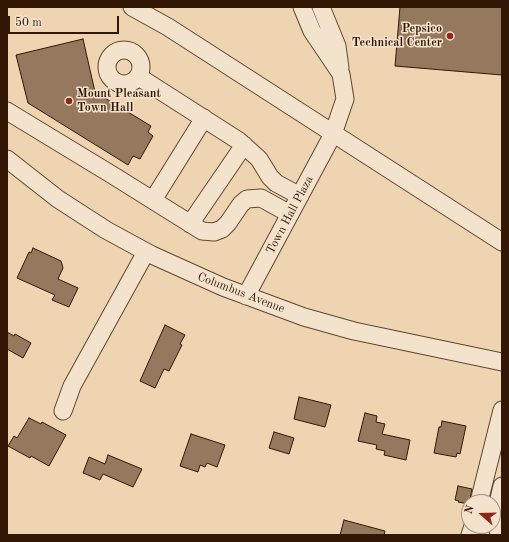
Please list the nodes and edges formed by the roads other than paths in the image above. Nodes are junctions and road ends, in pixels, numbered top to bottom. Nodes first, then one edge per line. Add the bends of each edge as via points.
1 (132, 7) edge
2 (302, 7) edge
3 (322, 7) edge
4 (341, 74) junction
5 (138, 78) dead end
6 (7, 111) edge
7 (204, 118) junction
8 (333, 134) junction
9 (244, 145) junction
10 (7, 159) edge
11 (300, 196) junction
12 (153, 200) junction
13 (290, 214) junction
14 (190, 224) junction
15 (502, 242) edge
16 (146, 252) junction
17 (246, 296) junction
18 (502, 362) edge
19 (502, 410) edge
20 (63, 411) dead end
21 (502, 486) edge
22 (481, 494) edge
23 (500, 535) edge

1 - 8 street
2 - 4 street via 312,30
3 - 4 street, Town Hall Plaza via 337,46
4 - 8 street, Town Hall Plaza via 345,99
5 - 7 street
6 - 12 street
7 - 9 street
7 - 12 street
8 - 11 street, Town Hall Plaza
8 - 15 street
9 - 11 street via 259,159 276,183
9 - 14 street
10 - 16 street, Columbus Avenue via 80,214
11 - 13 street, Town Hall Plaza
12 - 14 street
13 - 14 street via 261,198 253,198 241,204 222,229 207,232
13 - 17 street, Town Hall Plaza
16 - 17 street, Columbus Avenue
16 - 20 street via 72,386
17 - 18 street, Columbus Avenue via 354,332
19 - 22 street
21 - 23 street via 499,499

